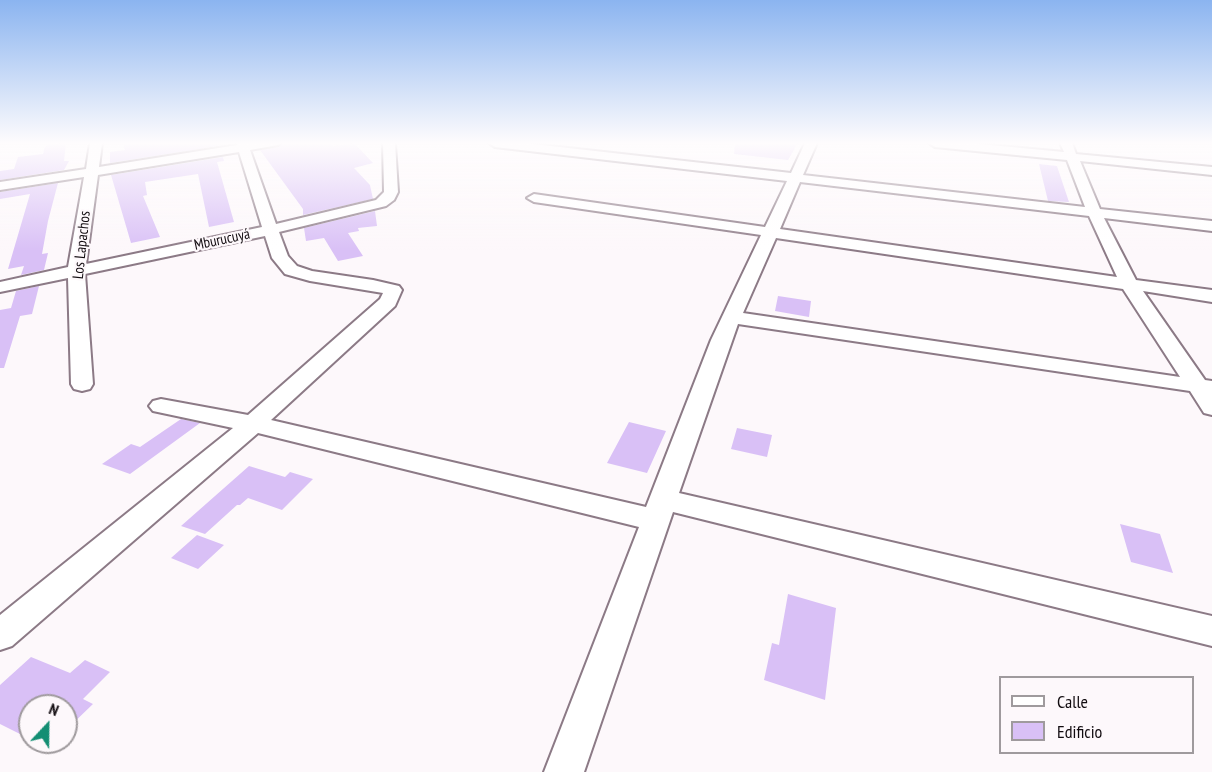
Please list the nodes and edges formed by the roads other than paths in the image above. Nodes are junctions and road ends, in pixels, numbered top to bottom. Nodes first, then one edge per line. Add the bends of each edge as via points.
1 (42, 179) edge
2 (90, 179) edge
3 (253, 179) edge
4 (390, 179) edge
5 (794, 179) edge
6 (812, 179) edge
7 (1081, 179) edge
8 (0, 186) edge
9 (534, 198) dead end
10 (1094, 212) junction
11 (1212, 226) edge
12 (269, 230) junction
13 (770, 232) junction
14 (76, 271) junction
15 (1129, 284) junction
16 (0, 287) edge
17 (1212, 296) edge
18 (731, 317) junction
19 (82, 384) dead end
20 (1205, 387) edge
21 (161, 406) dead end
22 (1212, 408) edge
23 (253, 424) junction
24 (659, 509) junction
25 (1212, 631) edge
26 (0, 635) edge
27 (564, 772) edge

1 - 8 street
2 - 14 street, Los Lapachos
3 - 12 street
4 - 12 street, Mburucuyá via 389,197 369,207
5 - 13 street
6 - 10 street
7 - 10 street
9 - 13 street
10 - 11 street
10 - 15 street
12 - 14 street, Mburucuyá
12 - 23 street via 280,258 291,270 393,290 388,302
13 - 15 street
13 - 18 street
14 - 16 street, Mburucuyá
14 - 19 street, Los Lapachos
15 - 17 street
15 - 20 street
18 - 20 street
18 - 24 street
20 - 22 street
21 - 23 street
23 - 24 street
23 - 26 street
24 - 25 street
24 - 27 street

